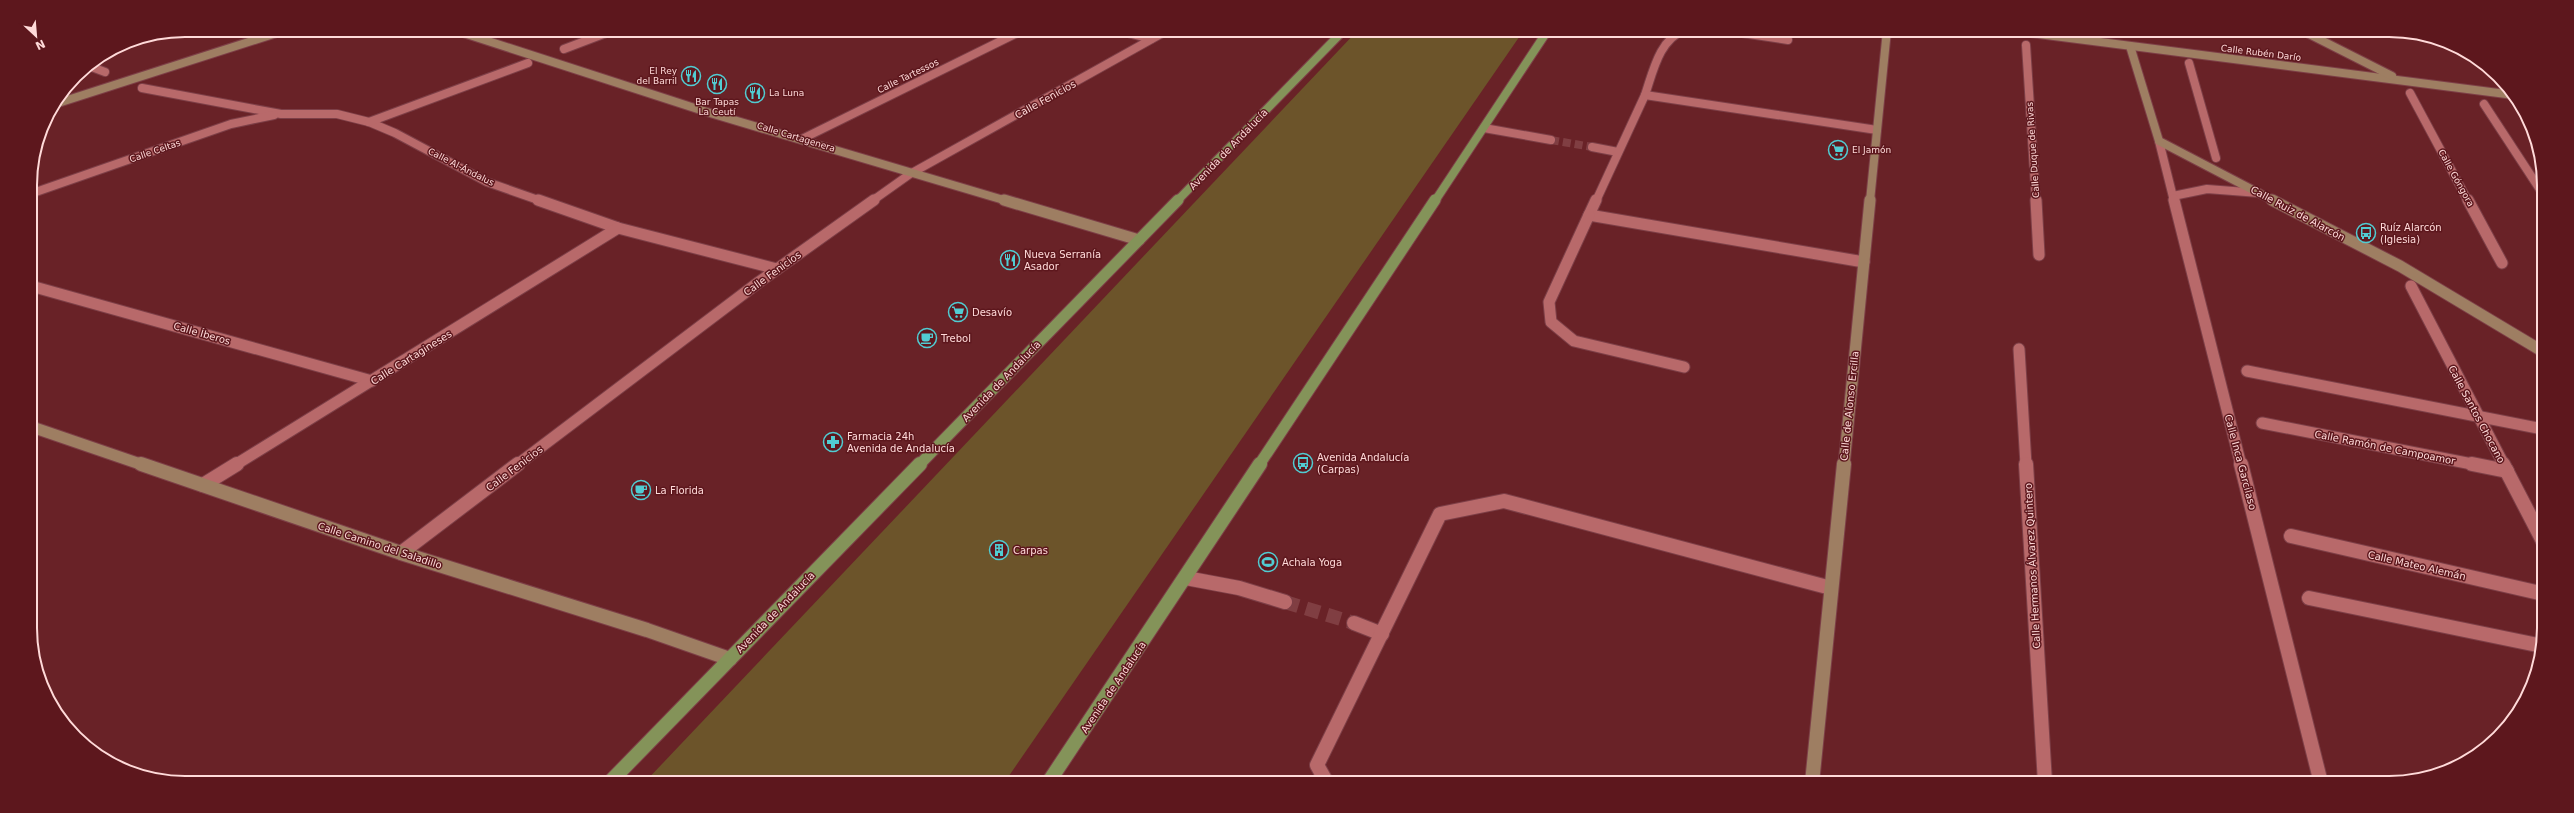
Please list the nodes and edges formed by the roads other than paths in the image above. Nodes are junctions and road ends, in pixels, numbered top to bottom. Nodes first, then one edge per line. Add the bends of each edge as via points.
1 (264, 37) edge
2 (474, 37) edge
3 (596, 37) edge
4 (1009, 37) edge
5 (1143, 37) edge
6 (1155, 37) edge
7 (1337, 37) edge
8 (1543, 37) edge
9 (1670, 37) edge
10 (1768, 37) edge
11 (1886, 37) edge
12 (2060, 37) edge
13 (2315, 37) edge
14 (1151, 39) junction
15 (1788, 40) dead end
16 (2026, 45) dead end
17 (2130, 46) junction
18 (564, 49) dead end
19 (528, 63) dead end
20 (2189, 64) dead end
21 (95, 68) edge
22 (105, 72) dead end
23 (2400, 80) junction
24 (142, 88) dead end
25 (2410, 93) dead end
26 (2505, 94) edge
27 (1645, 95) junction
28 (63, 101) edge
29 (2484, 104) dead end
30 (281, 114) junction
31 (370, 122) junction
32 (1484, 128) junction
33 (1877, 130) junction
34 (802, 139) junction
35 (1551, 140) tunnel mouth
36 (2159, 141) junction
37 (1592, 147) tunnel mouth
38 (1618, 152) junction
39 (2216, 158) dead end
40 (910, 174) junction
41 (2537, 185) edge
42 (37, 192) edge
43 (2259, 193) junction
44 (2173, 196) junction
45 (1589, 215) junction
46 (618, 228) junction
47 (1139, 240) junction
48 (2039, 255) dead end
49 (1864, 262) junction
50 (2502, 263) dead end
51 (777, 269) junction
52 (2411, 286) dead end
53 (37, 288) edge
54 (2537, 348) edge
55 (2019, 349) dead end
56 (1684, 367) dead end
57 (2247, 371) dead end
58 (372, 381) junction
59 (2478, 416) junction
60 (2262, 423) dead end
61 (2537, 427) edge
62 (37, 430) edge
63 (2507, 471) junction
64 (203, 485) junction
65 (2537, 528) edge
66 (2291, 536) dead end
67 (401, 553) junction
68 (1186, 578) junction
69 (1832, 588) junction
70 (2537, 592) edge
71 (2309, 598) dead end
72 (1285, 602) tunnel mouth
73 (1354, 623) tunnel mouth
74 (1382, 634) junction
75 (2536, 645) edge
76 (730, 659) junction
77 (616, 776) edge
78 (1053, 776) edge
79 (1323, 776) edge
80 (1813, 776) edge
81 (2045, 776) edge
82 (2319, 776) edge

1 - 28 street
2 - 34 street, Calle Cartagenera
3 - 18 street
4 - 34 street, Calle Tartessos
5 - 14 street
6 - 14 street, Calle Fenicios
7 - 47 main road, Avenida de Andalucía
8 - 32 main road, Avenida de Andalucía
9 - 27 street
10 - 15 street
11 - 33 street, Calle de Alonso Ercilla
12 - 17 street, Calle Rubén Darío
13 - 23 street
14 - 40 street, Calle Fenicios
16 - 48 street, Calle Duque de Rivas
17 - 23 street, Calle Rubén Darío
17 - 36 street
19 - 31 street
20 - 39 street
21 - 22 street
23 - 26 street, Calle Rubén Darío
24 - 30 street, Calle Al-Ándalus
25 - 50 street, Calle Góngora
27 - 33 street
27 - 38 street
29 - 41 street
30 - 31 street, Calle Al-Ándalus via 337,114
30 - 42 street, Calle Celtas via 231,124
31 - 46 street, Calle Al-Ándalus via 487,182
32 - 35 street
32 - 68 main road, Avenida de Andalucía
33 - 49 street, Calle de Alonso Ercilla
34 - 40 street, Calle Cartagenera
36 - 43 street, Calle Ruiz de Alarcón
36 - 44 street, Calle Inca Garcilaso
37 - 38 street
38 - 45 street
40 - 47 street, Calle Cartagenera
40 - 51 street, Calle Fenicios
43 - 44 street via 2207,189
43 - 54 street, Calle Ruiz de Alarcón via 2449,293
44 - 82 street, Calle Inca Garcilaso
45 - 49 street
45 - 56 street via 1549,302 1552,322 1574,341
46 - 51 street, Calle Al-Ándalus
46 - 58 street, Calle Cartagineses
47 - 76 main road, Avenida de Andalucía
49 - 69 street, Calle de Alonso Ercilla
51 - 67 street, Calle Fenicios
52 - 59 street, Calle Santos Chocano
53 - 58 street, Calle Íberos
55 - 81 street, Calle Hermanos Álvarez Quintero
57 - 59 street
58 - 64 street, Calle Cartagineses
59 - 61 street
59 - 63 street, Calle Santos Chocano
60 - 63 street, Calle Ramón de Campoamor
62 - 64 street, Calle Camino del Saladillo
63 - 65 street, Calle Santos Chocano
64 - 67 street, Calle Camino del Saladillo
66 - 70 street, Calle Mateo Alemán
67 - 76 street, Calle Camino del Saladillo via 647,630
68 - 72 street via 1239,588
68 - 78 main road, Avenida de Andalucía
69 - 74 street via 1504,501 1440,514
69 - 80 street, Calle de Alonso Ercilla
71 - 75 street
73 - 74 street
74 - 79 street via 1317,765
76 - 77 main road, Avenida de Andalucía

